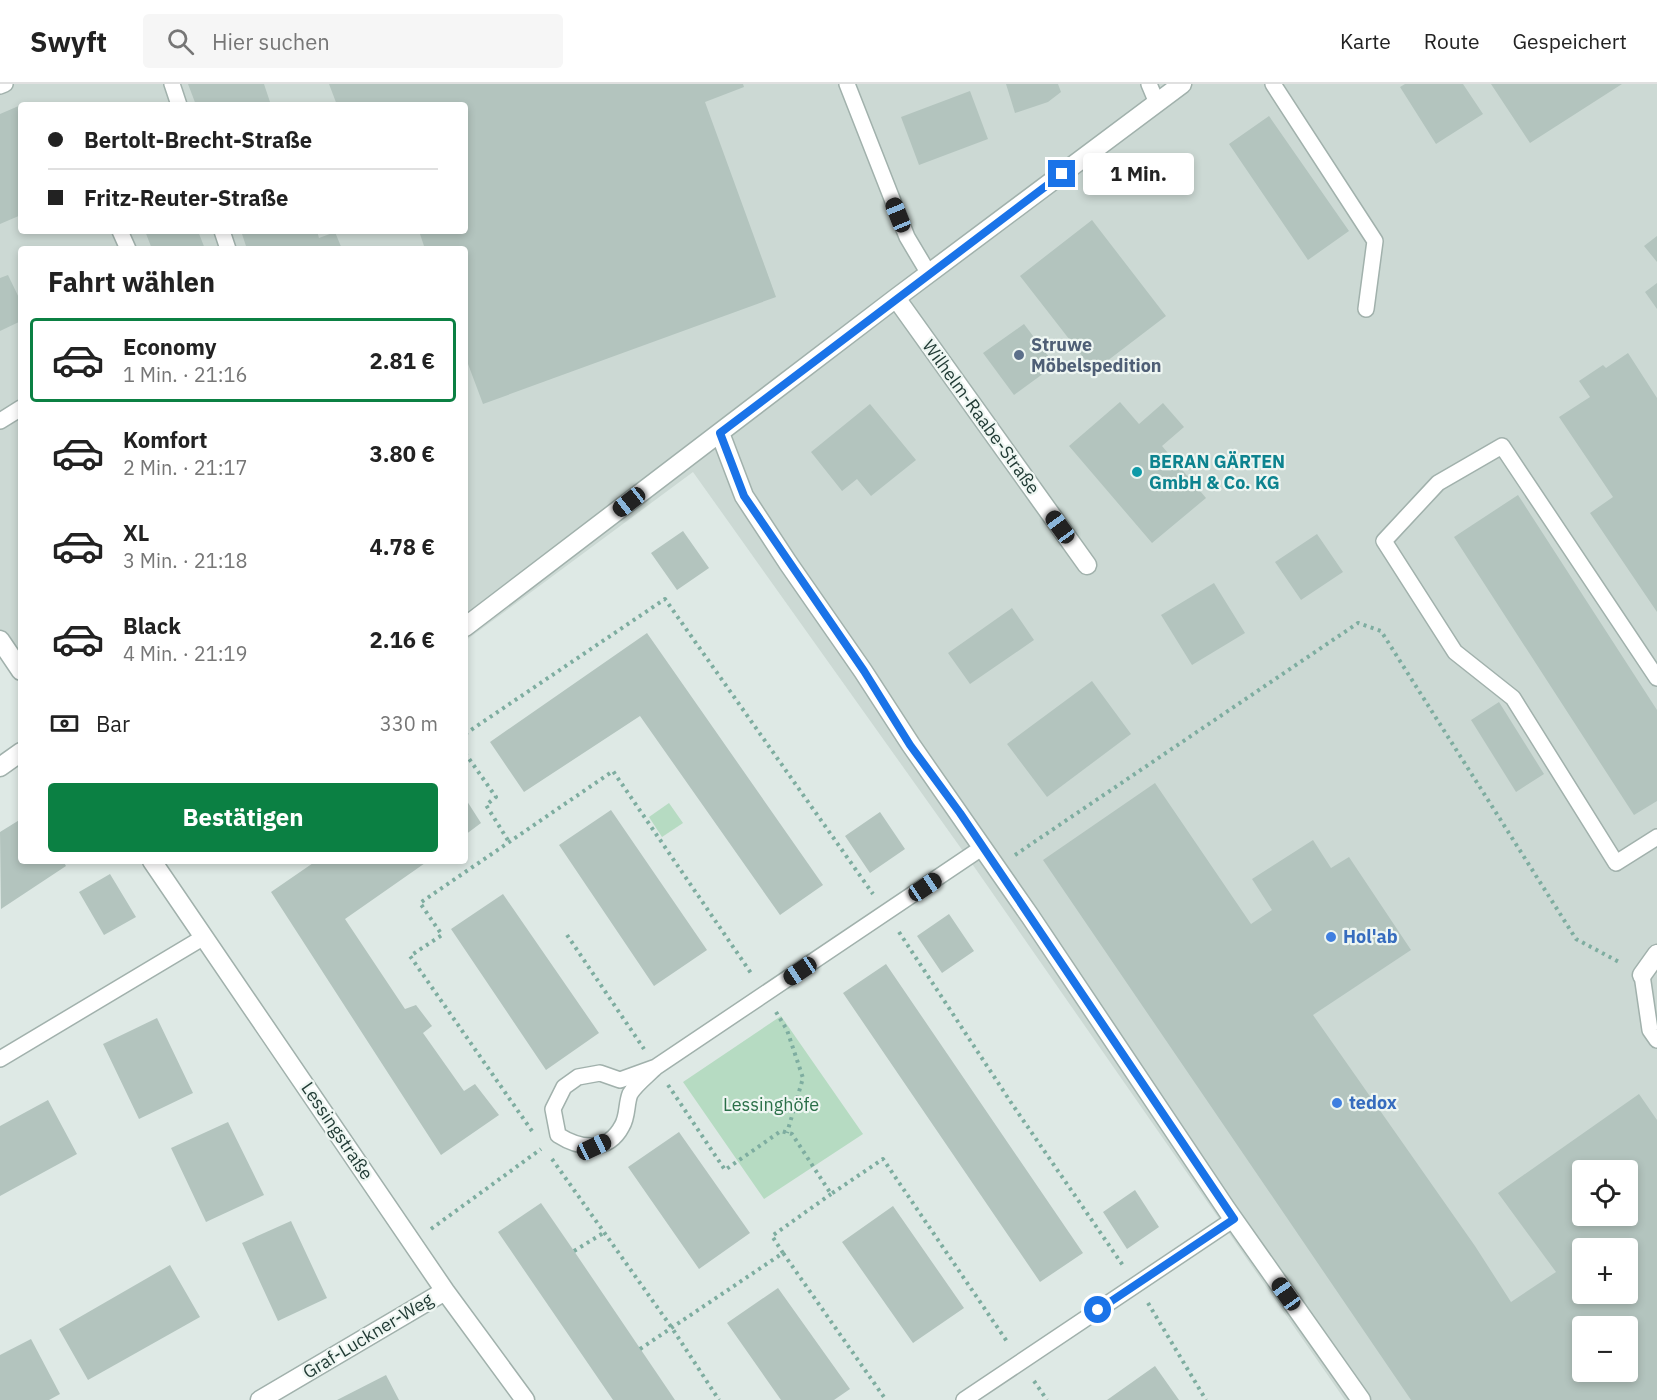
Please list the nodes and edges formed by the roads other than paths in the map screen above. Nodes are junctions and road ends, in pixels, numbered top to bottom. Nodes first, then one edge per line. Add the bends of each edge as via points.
1 (4, 84) edge
2 (172, 84) edge
3 (847, 84) edge
4 (1149, 84) edge
5 (1182, 84) edge
6 (1273, 84) edge
7 (0, 86) edge
8 (178, 102) edge
9 (1157, 103) junction
10 (929, 274) junction
11 (896, 298) junction
12 (1366, 309) dead end
13 (18, 410) edge
14 (0, 421) edge
15 (720, 433) junction
16 (1088, 565) dead end
17 (468, 625) edge
18 (0, 640) edge
19 (18, 667) edge
20 (1657, 678) edge
21 (18, 754) edge
22 (0, 767) edge
23 (1657, 837) edge
24 (983, 847) junction
25 (156, 864) edge
26 (204, 937) junction
27 (1657, 954) edge
28 (1642, 975) joint
29 (1657, 1040) edge
30 (0, 1059) edge
31 (656, 1067) junction
32 (1234, 1219) junction
33 (445, 1291) junction
34 (260, 1400) edge
35 (525, 1400) edge
36 (964, 1400) edge
37 (1361, 1400) edge

1 - 7 lane
2 - 8 lane
3 - 10 lane via 907,237
4 - 9 lane
5 - 9 street
6 - 12 lane via 1375,241
9 - 10 street
10 - 11 street
11 - 15 street
11 - 16 street, Wilhelm-Raabe-Straße
13 - 14 lane
15 - 17 street
15 - 24 street via 744,496
18 - 19 street
20 - 23 lane via 1502,446 1438,483 1384,541 1455,652 1513,698 1616,863
21 - 22 street
24 - 31 lane
24 - 32 street
25 - 26 street, Lessingstraße
26 - 30 lane
26 - 33 street, Lessingstraße
27 - 28 street
28 - 29 lane via 1650,1030
31 - 31 lane via 630,1094 627,1115 612,1138 594,1147 572,1144 558,1135 553,1109 564,1087 578,1077 600,1073 620,1080
32 - 36 lane
32 - 37 street
33 - 34 street, Graf-Luckner-Weg
33 - 35 street, Lessingstraße

